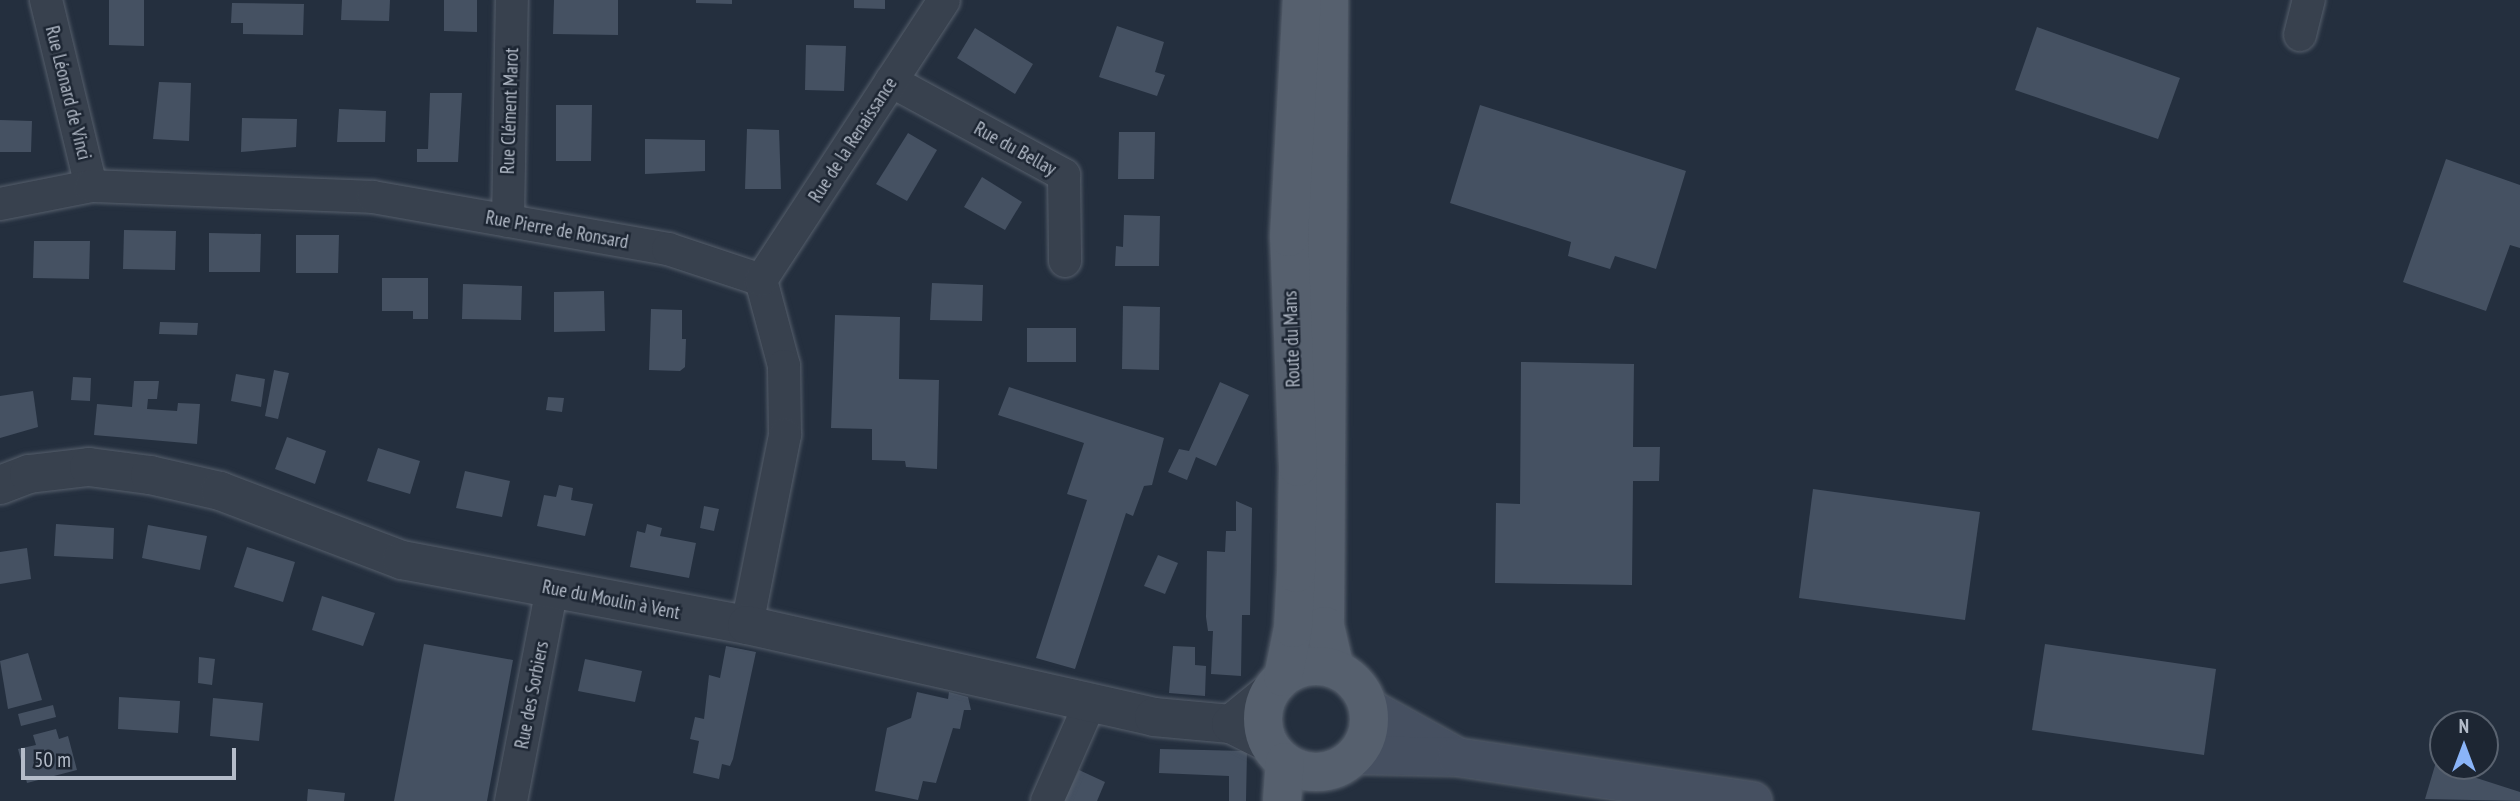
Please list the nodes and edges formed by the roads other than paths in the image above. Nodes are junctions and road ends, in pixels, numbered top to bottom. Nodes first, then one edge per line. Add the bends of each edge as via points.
1 (46, 0) edge
2 (512, 0) edge
3 (944, 0) edge
4 (1302, 0) edge
5 (1329, 0) edge
6 (2309, 0) edge
7 (2300, 35) dead end
8 (891, 81) junction
9 (91, 186) junction
10 (0, 204) edge
11 (508, 221) junction
12 (1065, 261) dead end
13 (761, 280) junction
14 (0, 485) edge
15 (552, 589) junction
16 (747, 625) junction
17 (1335, 668) junction
18 (1276, 685) junction
19 (1090, 703) junction
20 (1369, 708) junction
21 (1231, 724) junction
22 (1277, 753) junction
23 (1356, 755) junction
24 (1457, 757) junction
25 (1319, 786) edge
26 (511, 801) edge
27 (1047, 801) edge
28 (1282, 801) edge
29 (1753, 801) edge

1 - 9 street, Rue Léonard de Vinci
2 - 11 street, Rue Clément Marot
3 - 8 street, Rue de la Renaissance
4 - 18 main road, Route du Mans via 1289,237 1298,467 1296,573 1293,628
5 - 17 main road, Route du Mans via 1325,626
6 - 7 street
8 - 12 street, Rue du Bellay via 1064,175
8 - 13 street, Rue de la Renaissance
9 - 10 street, Rue Pierre de Ronsard
9 - 11 street, Rue Pierre de Ronsard via 373,197
11 - 13 street, Rue Pierre de Ronsard via 668,249
13 - 16 street via 784,366 785,435
14 - 15 street, Rue du Moulin à Vent via 29,474 89,467 150,475 220,491 402,560
15 - 16 street, Rue du Moulin à Vent
15 - 26 street, Rue des Sorbiers
16 - 19 street, Rue du Moulin à Vent
17 - 18 main road via 1299,668
17 - 20 main road via 1351,678
18 - 21 street
18 - 22 main road via 1263,727
19 - 21 street, Rue du Moulin à Vent via 1154,717
19 - 27 street
20 - 23 main road via 1368,733
20 - 24 main road
21 - 22 street, Rue du Moulin à Vent
22 - 25 main road
22 - 28 main road
23 - 24 main road
23 - 25 main road
24 - 29 main road

